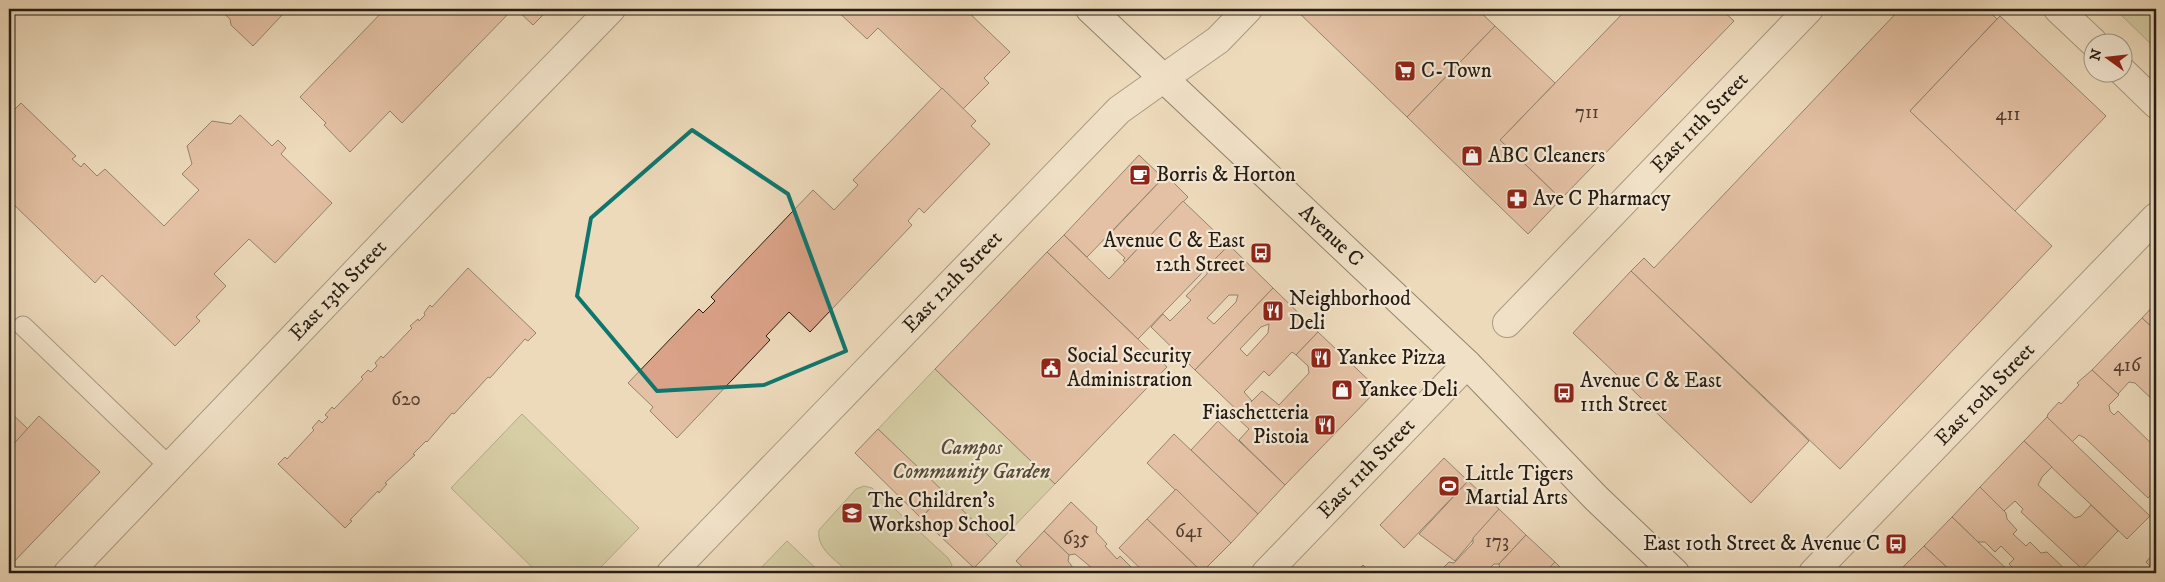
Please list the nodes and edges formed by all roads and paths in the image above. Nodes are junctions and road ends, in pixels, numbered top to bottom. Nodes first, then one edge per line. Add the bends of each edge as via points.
1 (611, 9) edge
2 (1090, 9) edge
3 (1248, 9) edge
4 (1809, 9) edge
5 (2058, 9) edge
6 (2082, 32) edge
7 (1164, 78) junction
8 (2132, 81) edge
9 (2156, 104) edge
10 (2156, 217) edge
11 (1507, 323) dead end
12 (23, 326) dead end
13 (1467, 364) junction
14 (170, 467) junction
15 (68, 573) edge
16 (671, 573) edge
17 (1266, 573) edge
18 (1675, 573) edge
19 (1813, 573) edge

1 - 14 street, East 13th Street
2 - 7 street, Avenue C
3 - 7 street, East 12th Street via 1218,40
4 - 11 street, East 11th Street
5 - 6 street
7 - 13 street, Avenue C
7 - 16 street, East 12th Street via 1118,110
8 - 9 street
10 - 19 street, East 10th Street
12 - 14 lane
13 - 17 street, East 11th Street
13 - 18 street, Avenue C via 1596,498
14 - 15 street, East 13th Street

